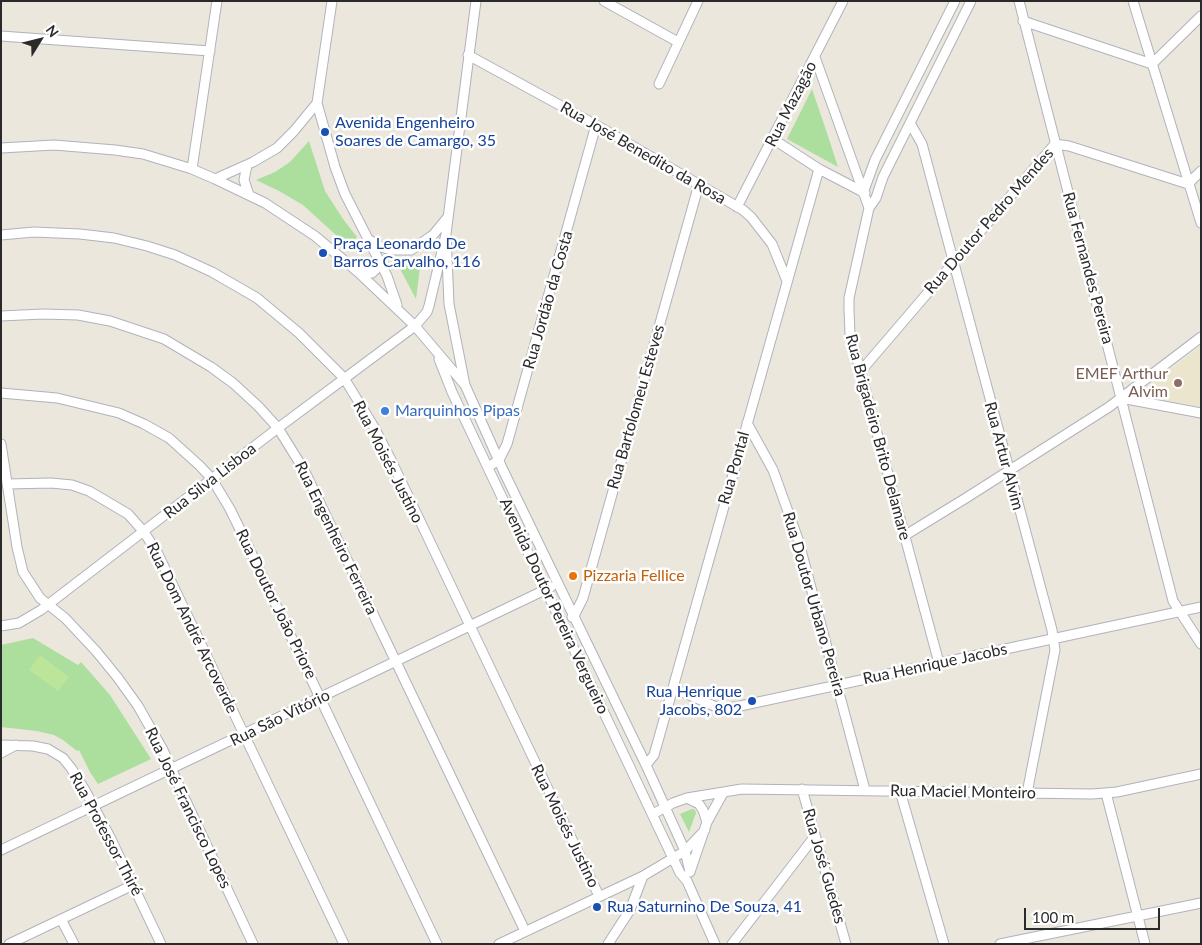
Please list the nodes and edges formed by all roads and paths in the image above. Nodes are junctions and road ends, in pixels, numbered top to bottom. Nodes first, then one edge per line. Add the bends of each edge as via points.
1 (217, 1) edge
2 (332, 1) edge
3 (476, 1) edge
4 (604, 1) edge
5 (698, 1) edge
6 (843, 1) edge
7 (955, 1) edge
8 (971, 1) edge
9 (1018, 1) edge
10 (1134, 1) edge
11 (1201, 16) edge
12 (1023, 21) junction
13 (1, 36) edge
14 (678, 42) junction
15 (210, 50) junction
16 (468, 55) junction
17 (815, 57) junction
18 (1152, 64) junction
19 (659, 84) dead end
20 (317, 104) junction
21 (910, 123) junction
22 (596, 125) junction
23 (773, 138) junction
24 (1056, 144) junction
25 (1, 148) edge
26 (247, 165) junction
27 (192, 169) junction
28 (819, 169) junction
29 (1201, 170) edge
30 (215, 179) junction
31 (699, 184) junction
32 (1188, 184) junction
33 (863, 193) junction
34 (250, 195) junction
35 (876, 198) junction
36 (737, 207) junction
37 (869, 208) junction
38 (447, 218) junction
39 (1201, 223) edge
40 (446, 234) junction
41 (1, 235) edge
42 (366, 238) junction
43 (378, 262) junction
44 (954, 262) junction
45 (358, 272) junction
46 (787, 281) junction
47 (397, 308) junction
48 (1, 316) edge
49 (415, 326) junction
50 (1201, 337) edge
51 (437, 354) junction
52 (860, 372) junction
53 (344, 378) junction
54 (465, 385) junction
55 (1, 393) edge
56 (1121, 398) junction
57 (1201, 413) edge
58 (747, 422) junction
59 (278, 428) junction
60 (1, 444) edge
61 (499, 460) junction
62 (488, 467) junction
63 (1009, 471) junction
64 (212, 479) junction
65 (7, 484) junction
66 (144, 532) junction
67 (904, 536) junction
68 (558, 584) junction
69 (547, 590) junction
70 (48, 605) junction
71 (1201, 607) edge
72 (1179, 612) junction
73 (574, 616) junction
74 (563, 623) junction
75 (1, 626) edge
76 (470, 626) junction
77 (1053, 639) junction
78 (1201, 644) edge
79 (395, 662) junction
80 (939, 663) junction
81 (837, 685) junction
82 (673, 688) junction
83 (320, 698) junction
84 (244, 735) junction
85 (1, 744) edge
86 (16, 745) junction
87 (1, 753) edge
88 (646, 765) junction
89 (172, 769) junction
90 (1201, 774) edge
91 (802, 789) junction
92 (865, 790) junction
93 (900, 791) junction
94 (1106, 792) junction
95 (723, 793) junction
96 (1027, 793) junction
97 (687, 798) junction
98 (94, 806) junction
99 (665, 807) junction
100 (653, 814) junction
101 (706, 826) junction
102 (815, 836) junction
103 (1, 850) edge
104 (685, 851) junction
105 (673, 858) junction
106 (690, 872) junction
107 (642, 876) junction
108 (687, 882) junction
109 (133, 885) junction
110 (599, 896) junction
111 (1201, 903) edge
112 (1138, 916) junction
113 (61, 919) junction
114 (525, 931) junction
115 (9, 944) edge
116 (74, 944) edge
117 (161, 944) edge
118 (253, 944) edge
119 (344, 944) edge
120 (437, 944) edge
121 (499, 944) edge
122 (608, 944) edge
123 (715, 944) edge
124 (732, 944) edge
125 (846, 944) edge
126 (944, 944) edge
127 (1000, 944) edge
128 (1145, 944) edge

1 - 15 street
2 - 20 street
3 - 16 street, Avenida Doutor Pereira Vergueiro
4 - 14 street
5 - 14 street
6 - 17 street, Rua Mazagão
7 - 33 street via 875,160
8 - 21 street, Rua Brigadeiro Brito Delamare
9 - 12 street, Rua Fernandes Pereira
10 - 18 street
11 - 18 street
12 - 18 street
12 - 24 street, Rua Fernandes Pereira
13 - 15 street
14 - 19 street
15 - 27 street
16 - 22 street, Rua José Benedito da Rosa
16 - 38 street, Avenida Doutor Pereira Vergueiro
17 - 23 street, Rua Mazagão
17 - 33 street
18 - 32 street
20 - 26 street via 277,148
20 - 42 street via 335,167
21 - 35 street, Rua Brigadeiro Brito Delamare
21 - 44 street, Rua Artur Alvim via 922,144
22 - 31 street, Rua José Benedito da Rosa
22 - 61 street, Rua Jordão da Costa via 507,444
23 - 28 street
23 - 36 street, Rua Mazagão
24 - 32 street, Rua Doutor Pedro Mendes
24 - 44 street, Rua Doutor Pedro Mendes
24 - 56 street, Rua Fernandes Pereira
25 - 27 street via 54,145 107,149 143,154
26 - 30 street
26 - 34 street via 244,180
27 - 30 street
28 - 33 street
28 - 46 street, Rua Pontal
29 - 32 street
30 - 34 street
31 - 36 street, Rua José Benedito da Rosa
31 - 73 street, Rua Bartolomeu Esteves via 583,598
32 - 39 street
33 - 35 street
33 - 37 street
34 - 45 street via 315,236
35 - 37 street, Rua Brigadeiro Brito Delamare
36 - 46 street, Rua José Benedito da Rosa via 751,217 772,244
37 - 52 street, Rua Brigadeiro Brito Delamare via 849,310 850,333
38 - 40 street, Avenida Doutor Pereira Vergueiro
38 - 42 street via 433,235 411,250 391,250
40 - 49 street, Avenida Doutor Pereira Vergueiro via 427,312
40 - 54 street, Avenida Doutor Pereira Vergueiro via 450,304
41 - 53 street, Rua Moisés Justino via 34,232 80,234 114,238 175,255 258,298
42 - 43 street
43 - 45 street via 372,273
43 - 47 street via 387,276
44 - 52 street, Rua Doutor Pedro Mendes
44 - 63 street, Rua Artur Alvim
45 - 47 street
46 - 58 street, Rua Pontal
47 - 49 street
48 - 59 street, Rua Engenheiro Ferreira via 78,315 110,321 164,339 233,383
49 - 51 street, Avenida Doutor Pereira Vergueiro
49 - 53 street, Rua Silva Lisboa
50 - 56 street
51 - 54 street, Avenida Doutor Pereira Vergueiro
51 - 62 street, Avenida Doutor Pereira Vergueiro
52 - 67 street, Rua Brigadeiro Brito Delamare
53 - 59 street, Rua Silva Lisboa
53 - 76 street, Rua Moisés Justino via 374,427
54 - 61 street, Avenida Doutor Pereira Vergueiro
55 - 64 street, Rua Doutor João Priore via 57,398 119,413 169,438
56 - 57 street
56 - 63 street
56 - 72 street, Rua Fernandes Pereira via 1173,601
58 - 81 street, Rua Doutor Urbano Pereira via 786,502
58 - 82 street, Rua Pontal
59 - 64 street, Rua Silva Lisboa
59 - 79 street, Rua Engenheiro Ferreira via 304,470
60 - 65 street, Rua José Francisco Lopes
61 - 62 street
61 - 68 street, Avenida Doutor Pereira Vergueiro
62 - 69 street, Avenida Doutor Pereira Vergueiro
63 - 67 street
63 - 77 street, Rua Artur Alvim
64 - 66 street, Rua Silva Lisboa
64 - 83 street, Rua Doutor João Priore
65 - 66 street, Rua Dom André Arcoverde via 51,483 89,491 128,514
65 - 70 street, Rua José Francisco Lopes via 23,572
66 - 70 street, Rua Silva Lisboa
66 - 84 street, Rua Dom André Arcoverde via 158,554
67 - 80 street, Rua Brigadeiro Brito Delamare
68 - 69 street, Rua São Vitório
68 - 73 street, Avenida Doutor Pereira Vergueiro
69 - 74 street, Avenida Doutor Pereira Vergueiro
69 - 76 street, Rua São Vitório
70 - 75 street, Rua Silva Lisboa via 19,623
70 - 89 street, Rua José Francisco Lopes via 75,629 118,678 138,706
71 - 72 street, Rua Henrique Jacobs
72 - 77 street, Rua Henrique Jacobs
72 - 78 street, Rua Fernandes Pereira
73 - 74 street
73 - 88 street, Avenida Doutor Pereira Vergueiro
74 - 100 street, Avenida Doutor Pereira Vergueiro
76 - 79 street, Rua São Vitório
76 - 110 street, Rua Moisés Justino
77 - 80 street, Rua Henrique Jacobs
77 - 96 street, Rua Artur Alvim via 1056,650
79 - 83 street, Rua São Vitório
79 - 114 street, Rua Engenheiro Ferreira
80 - 81 street, Rua Henrique Jacobs
81 - 82 street, Rua Henrique Jacobs via 724,709
81 - 92 street, Rua Doutor Urbano Pereira
82 - 88 street, Rua Pontal via 654,755
83 - 84 street, Rua São Vitório
83 - 120 street, Rua Doutor João Priore
84 - 89 street, Rua São Vitório
84 - 119 street, Rua Dom André Arcoverde
85 - 86 street, Rua Professor Thiré
86 - 87 street
86 - 98 street, Rua Professor Thiré via 48,749 63,758
88 - 99 street, Avenida Doutor Pereira Vergueiro
89 - 98 street, Rua São Vitório
89 - 118 street, Rua José Francisco Lopes
90 - 94 street, Rua Maciel Monteiro
91 - 92 street, Rua Maciel Monteiro
91 - 95 street, Rua Maciel Monteiro via 748,789
91 - 102 street, Rua José Guedes
92 - 93 street, Rua Maciel Monteiro
93 - 96 street, Rua Maciel Monteiro
93 - 126 street
94 - 96 street, Rua Maciel Monteiro
94 - 112 street
95 - 97 street, Rua Maciel Monteiro
95 - 101 street
97 - 99 street, Rua Maciel Monteiro
97 - 101 street via 699,804
98 - 103 street, Rua São Vitório
98 - 109 street, Rua Professor Thiré
99 - 100 street, Rua Maciel Monteiro
99 - 104 street, Avenida Doutor Pereira Vergueiro
100 - 105 street, Avenida Doutor Pereira Vergueiro
101 - 104 street
101 - 106 street
102 - 124 street
102 - 125 street, Rua José Guedes
104 - 105 street
104 - 106 street, Avenida Doutor Pereira Vergueiro
105 - 107 street
105 - 108 street, Avenida Doutor Pereira Vergueiro
106 - 108 street
107 - 110 street
107 - 122 street via 630,910
108 - 123 street, Avenida Doutor Pereira Vergueiro
109 - 113 street
109 - 117 street, Rua Professor Thiré
110 - 114 street
111 - 112 street
112 - 127 street
112 - 128 street
113 - 115 street
113 - 116 street
114 - 121 street

